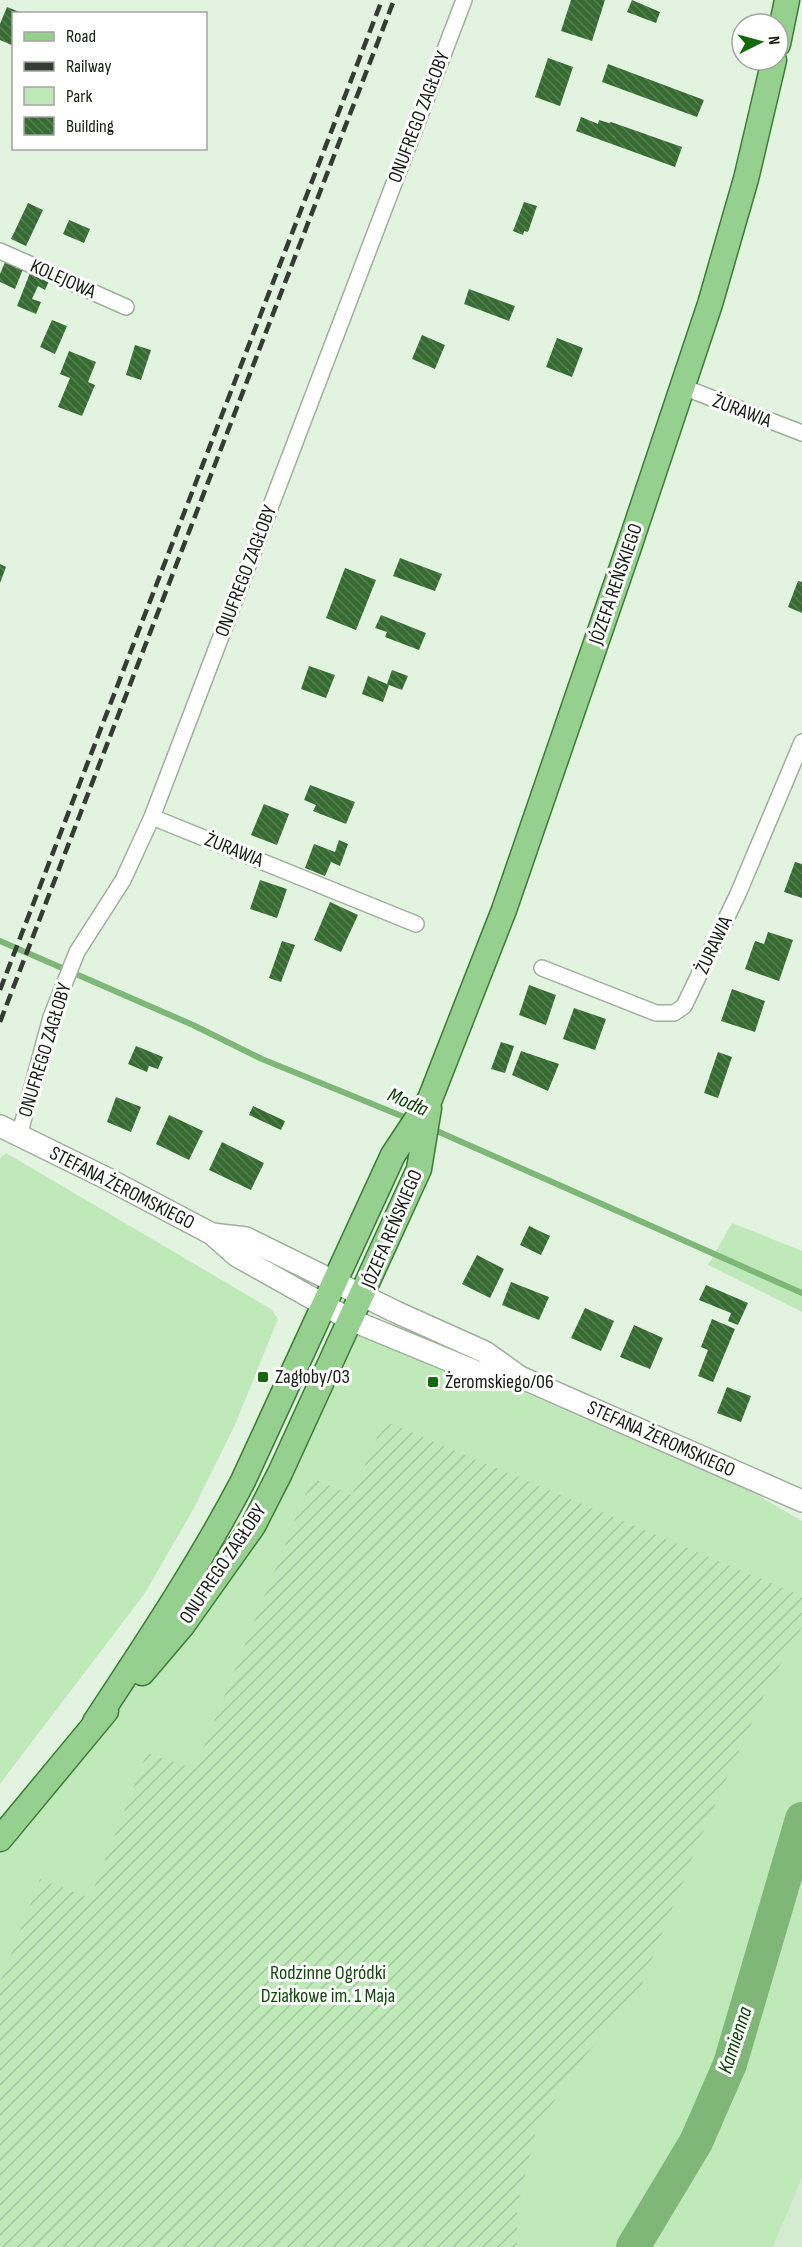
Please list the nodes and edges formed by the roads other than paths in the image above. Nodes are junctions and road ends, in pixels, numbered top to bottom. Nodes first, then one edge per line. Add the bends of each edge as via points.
1 (464, 0) edge
2 (771, 72) edge
3 (0, 251) edge
4 (126, 307) dead end
5 (683, 387) junction
6 (802, 433) edge
7 (802, 742) edge
8 (152, 817) junction
9 (416, 924) dead end
10 (542, 968) dead end
11 (430, 1099) junction
12 (9, 1131) edge
13 (212, 1234) junction
14 (335, 1282) junction
15 (363, 1296) junction
16 (324, 1306) junction
17 (351, 1320) junction
18 (520, 1377) junction
19 (802, 1501) edge
20 (95, 1722) junction
21 (0, 1839) edge

1 - 8 street, ONUFREGO ZAGŁOBY
2 - 5 main road, JÓZEFA REŃSKIEGO via 735,217
3 - 4 street, KOLEJOWA
5 - 6 street, ŻURAWIA
5 - 11 main road, JÓZEFA REŃSKIEGO via 516,879
7 - 10 street, ŻURAWIA via 738,894 684,1006 674,1013 656,1013
8 - 9 street, ŻURAWIA
8 - 12 street, ONUFREGO ZAGŁOBY via 123,880 77,952
11 - 14 main road, JÓZEFA REŃSKIEGO via 393,1155
11 - 15 main road, JÓZEFA REŃSKIEGO via 419,1169
12 - 13 street, STEFANA ŻEROMSKIEGO
13 - 14 street, STEFANA ŻEROMSKIEGO via 246,1238
13 - 16 street, STEFANA ŻEROMSKIEGO via 237,1256
14 - 15 street, STEFANA ŻEROMSKIEGO
14 - 16 main road, JÓZEFA REŃSKIEGO
15 - 17 main road, JÓZEFA REŃSKIEGO
15 - 18 street, STEFANA ŻEROMSKIEGO via 484,1352
16 - 17 street, STEFANA ŻEROMSKIEGO
16 - 20 main road, ONUFREGO ZAGŁOBY via 216,1531
17 - 18 street, STEFANA ŻEROMSKIEGO via 477,1372
17 - 20 main road, ONUFREGO ZAGŁOBY via 253,1526 182,1626
18 - 19 street, STEFANA ŻEROMSKIEGO
20 - 21 main road, ONUFREGO ZAGŁOBY

